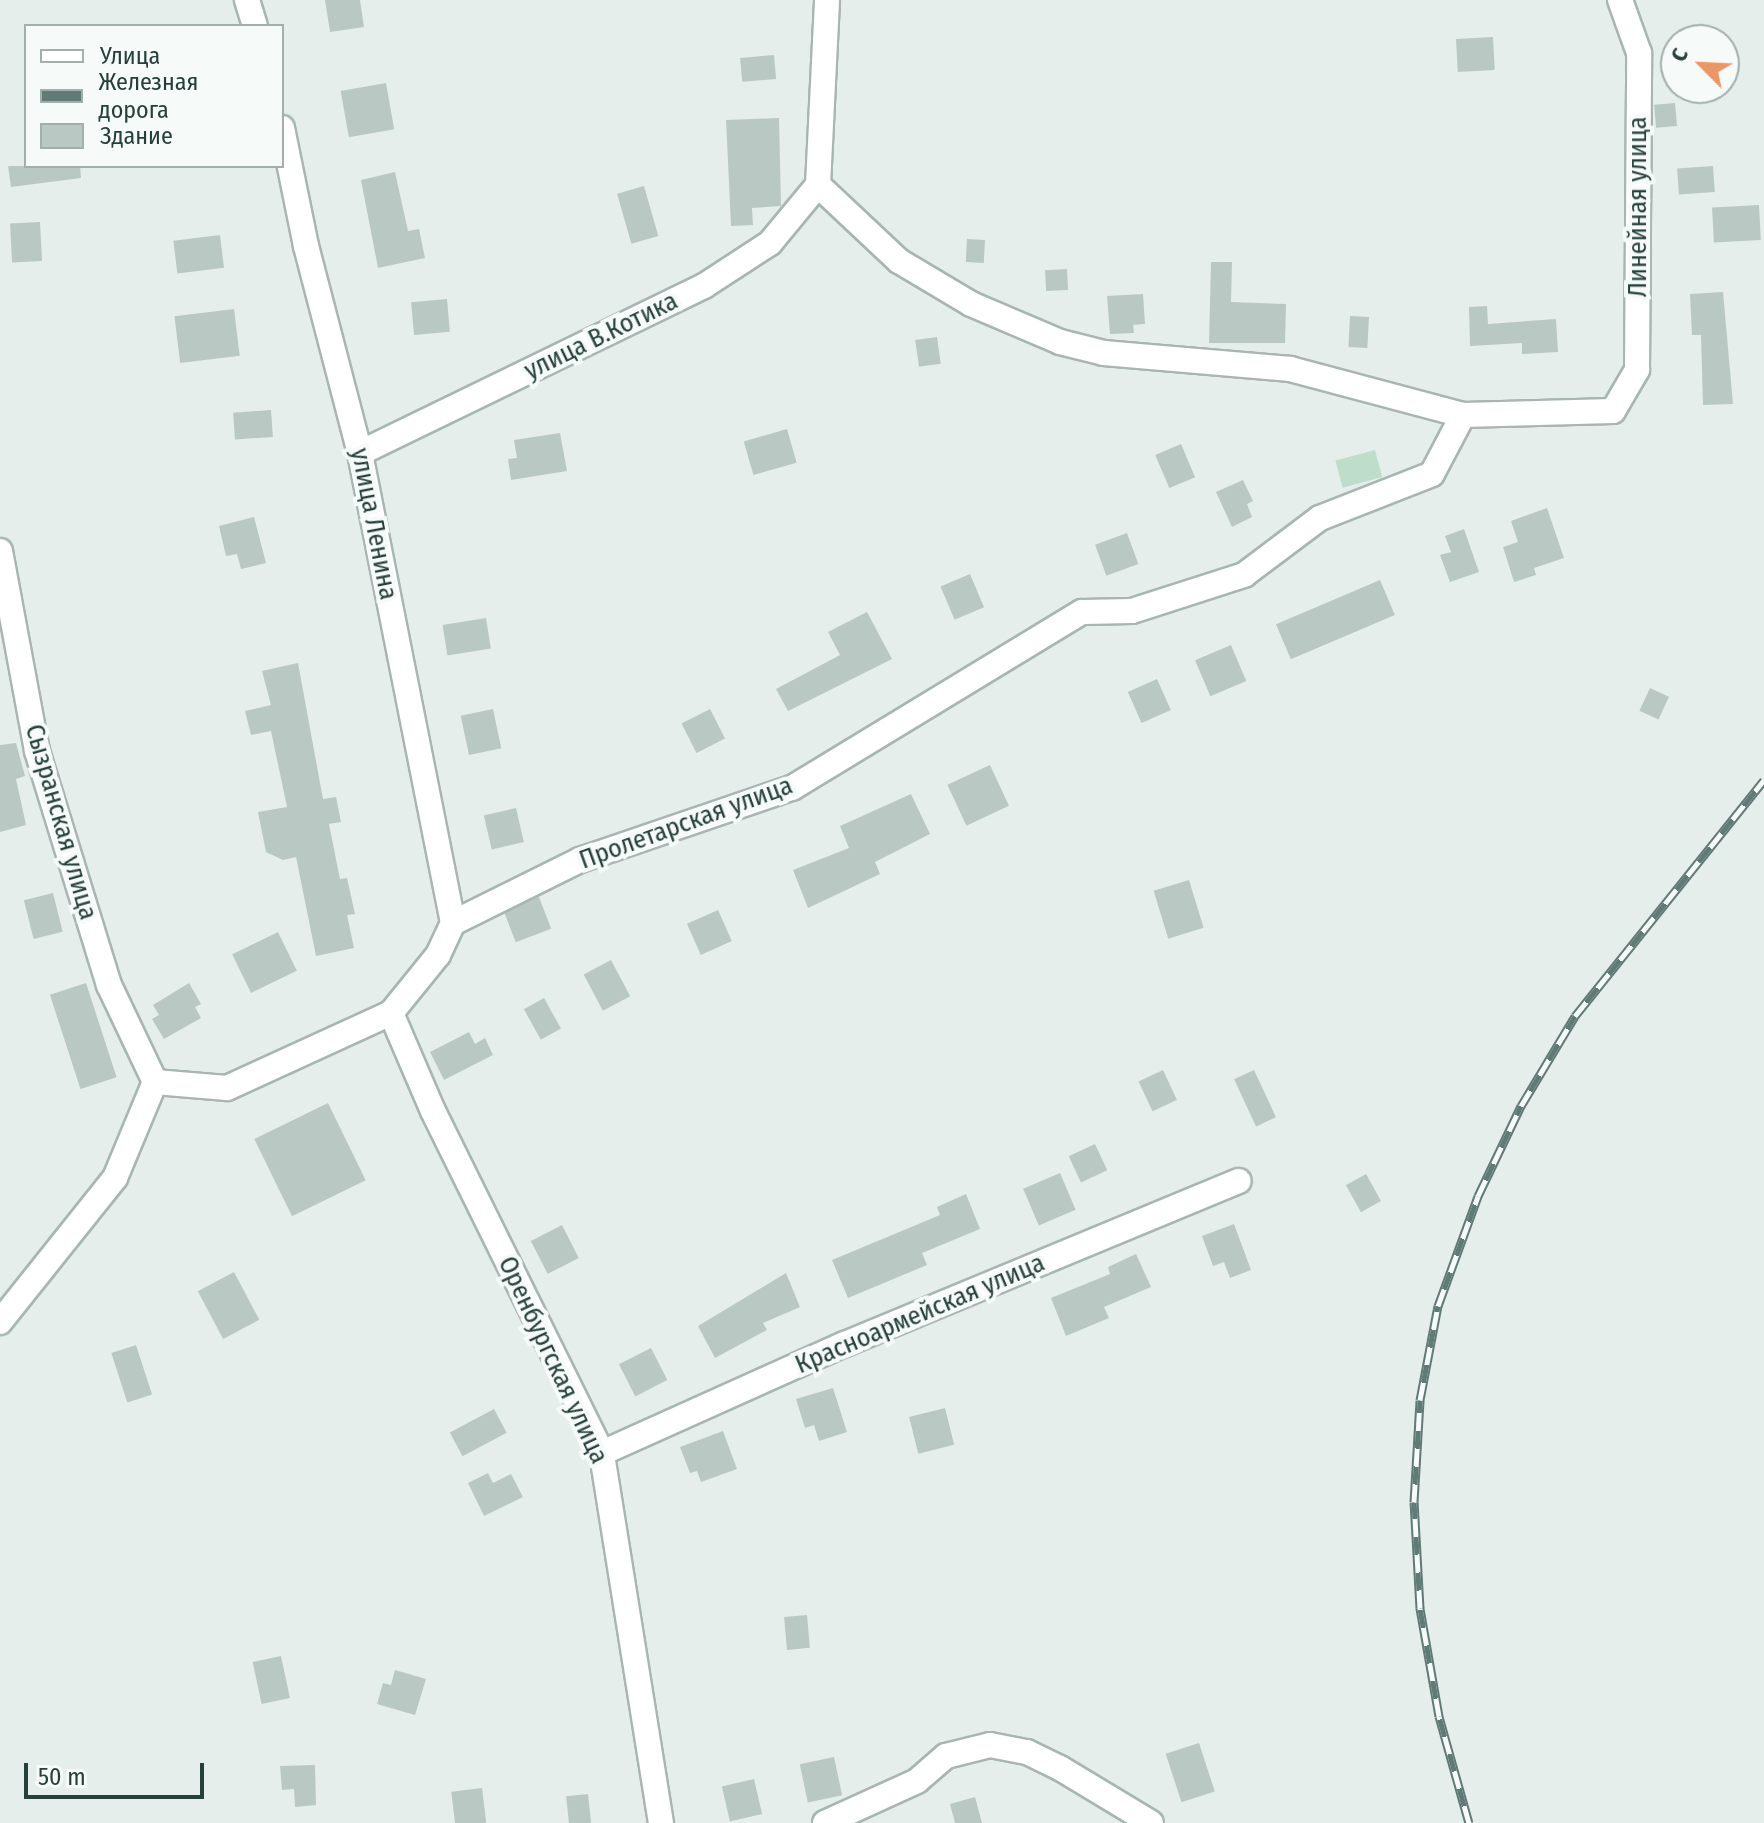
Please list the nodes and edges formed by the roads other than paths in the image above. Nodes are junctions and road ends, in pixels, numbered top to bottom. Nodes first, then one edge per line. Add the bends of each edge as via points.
1 (247, 0) edge
2 (827, 0) edge
3 (1620, 0) edge
4 (254, 24) edge
5 (284, 138) edge
6 (818, 185) junction
7 (1463, 415) junction
8 (360, 453) junction
9 (0, 551) edge
10 (453, 923) junction
11 (391, 1013) junction
12 (155, 1082) junction
13 (1239, 1181) dead end
14 (0, 1322) edge
15 (602, 1453) junction
16 (661, 1823) edge
17 (825, 1823) edge
18 (1151, 1823) edge

1 - 4 street
2 - 6 street
3 - 7 street, Линейная улица via 1639,53 1637,370 1613,411
5 - 8 street, улица Ленина
6 - 7 street via 899,261 971,304 1060,342 1104,353 1290,369
6 - 8 street, улица В.Котика via 770,243 704,286
7 - 10 street, Пролетарская улица via 1432,474 1320,518 1244,575 1132,611 1082,612 792,788 580,860
8 - 10 street, улица Ленина
9 - 12 street, Сызранская улица via 37,751 109,985
10 - 11 street via 438,955
11 - 12 street via 227,1088
11 - 15 street, Оренбургская улица via 433,1111
12 - 14 street via 115,1178
13 - 15 street, Красноармейская улица via 845,1344
15 - 16 street, Оренбургская улица
17 - 18 street via 917,1781 946,1756 990,1745 1027,1752

